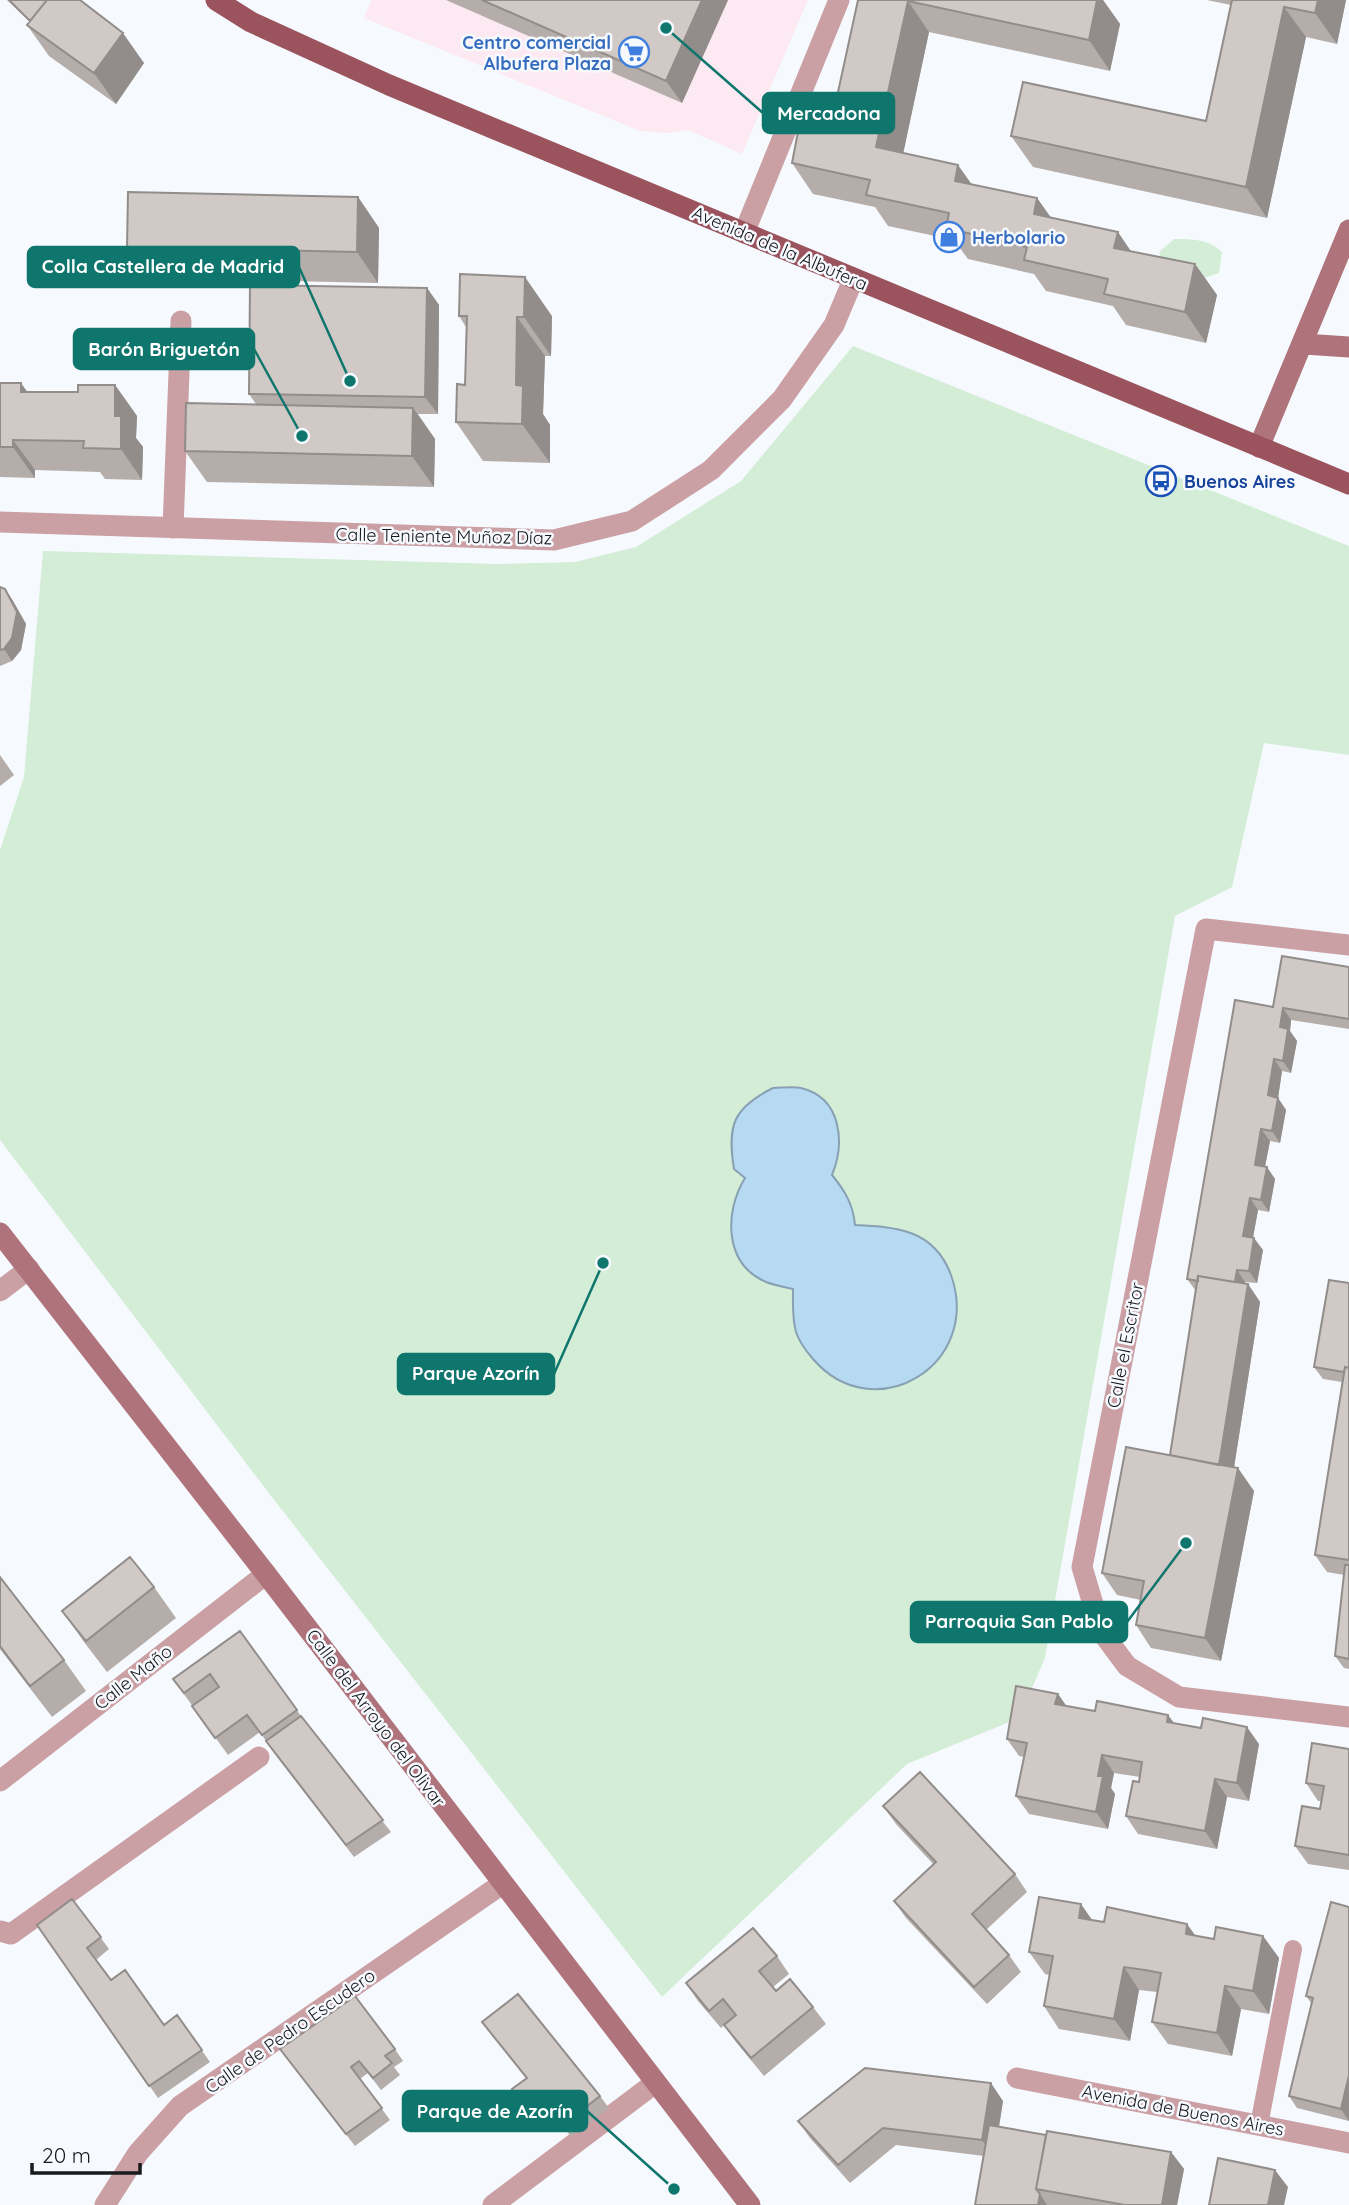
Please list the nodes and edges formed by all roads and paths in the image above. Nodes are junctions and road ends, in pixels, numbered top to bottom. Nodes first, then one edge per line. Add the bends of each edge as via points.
1 (216, 0) edge
2 (839, 0) edge
3 (1349, 230) edge
4 (744, 233) junction
5 (853, 280) junction
6 (181, 321) dead end
7 (1304, 344) junction
8 (1349, 347) edge
9 (1259, 447) junction
10 (1349, 485) edge
11 (0, 522) edge
12 (173, 528) junction
13 (1349, 945) edge
14 (0, 1233) edge
15 (29, 1269) junction
16 (0, 1291) edge
17 (266, 1574) junction
18 (1349, 1717) edge
19 (259, 1757) edge
20 (0, 1781) edge
21 (502, 1884) junction
22 (0, 1931) edge
23 (1293, 1949) dead end
24 (1017, 2078) dead end
25 (655, 2083) junction
26 (1259, 2125) junction
27 (1349, 2143) edge
28 (105, 2205) edge
29 (493, 2205) edge
30 (750, 2205) edge

1 - 4 main road, Avenida de la Albufera via 251,22 389,85
2 - 4 street
3 - 7 street
4 - 5 main road, Avenida de la Albufera
5 - 9 main road, Avenida de la Albufera
5 - 12 street, Calle Teniente Muñoz Díaz via 834,325 782,399 711,470 632,521 554,540
6 - 12 street
7 - 8 street
7 - 9 street
9 - 10 main road, Avenida de la Albufera
11 - 12 street, Calle Teniente Muñoz Díaz
13 - 18 street, Calle el Escritor via 1206,929 1082,1567 1101,1631 1127,1667 1179,1697
14 - 15 street, Calle del Arroyo del Olivar
15 - 16 street
15 - 17 street, Calle del Arroyo del Olivar
17 - 20 street, Calle Maño
17 - 21 street, Calle del Arroyo del Olivar
19 - 22 street via 11,1934
21 - 25 street, Calle del Arroyo del Olivar
21 - 28 street, Calle de Pedro Escudero via 180,2106 138,2153
23 - 26 lane
24 - 26 street, Avenida de Buenos Aires
25 - 29 street
25 - 30 street, Calle del Arroyo del Olivar
26 - 27 street, Avenida de Buenos Aires

